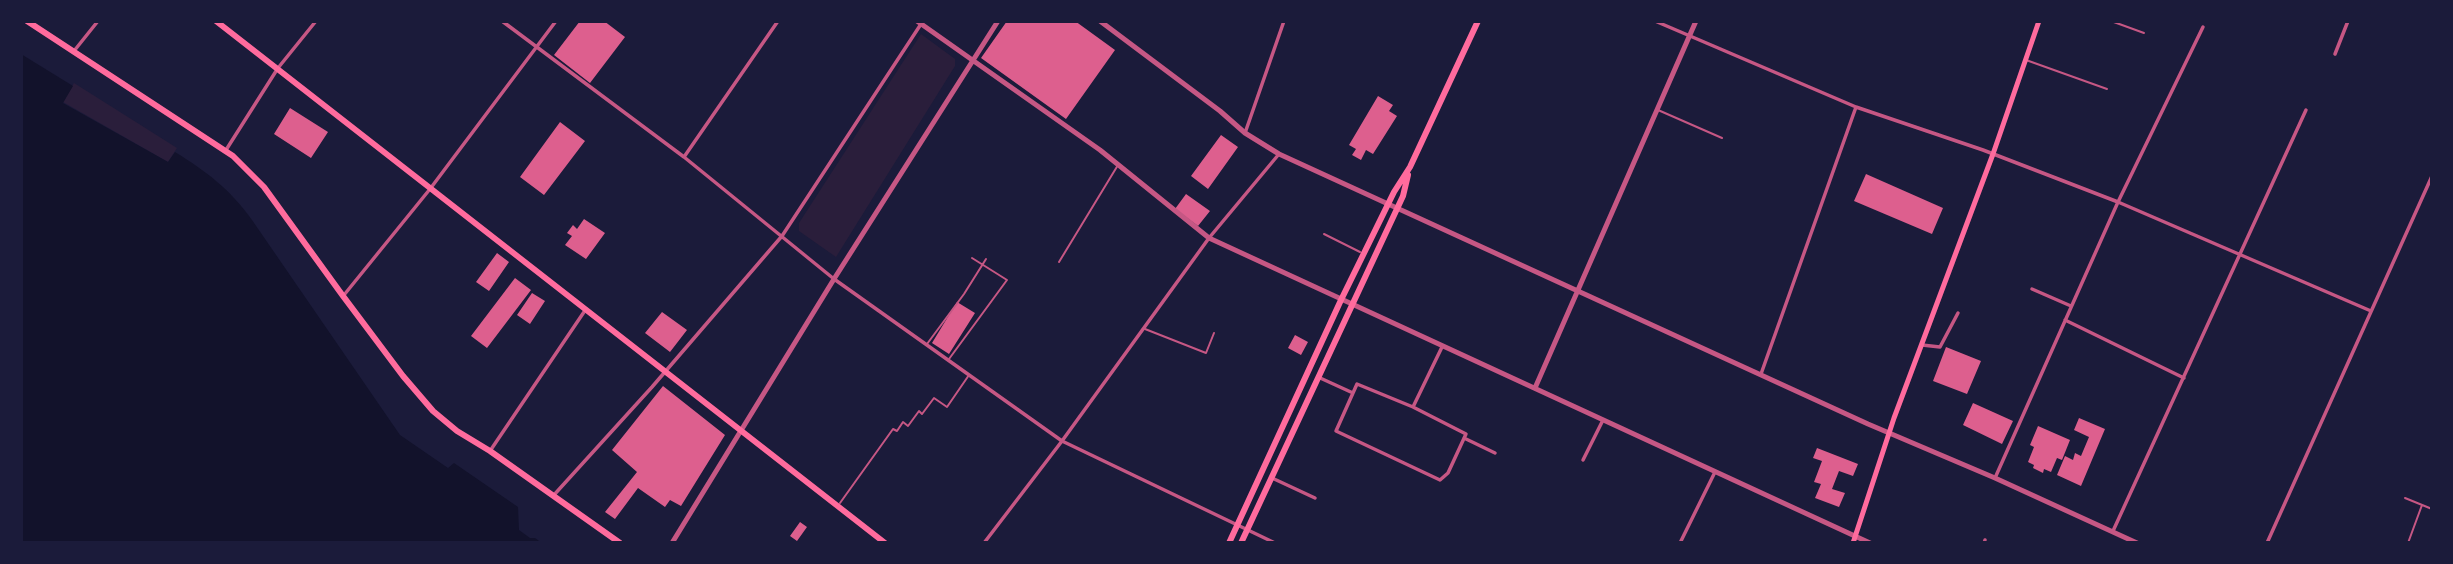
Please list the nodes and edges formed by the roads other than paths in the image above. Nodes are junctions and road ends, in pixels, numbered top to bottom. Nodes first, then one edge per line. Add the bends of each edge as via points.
1 (27, 21) edge
2 (98, 21) edge
3 (216, 21) edge
4 (316, 21) edge
5 (502, 21) edge
6 (556, 21) edge
7 (778, 21) edge
8 (998, 21) edge
9 (1100, 21) edge
10 (1284, 21) edge
11 (1478, 21) edge
12 (1655, 21) edge
13 (1696, 21) edge
14 (2039, 21) edge
15 (2111, 21) edge
16 (2348, 21) edge
17 (920, 22) edge
18 (2203, 27) dead end
19 (2144, 33) dead end
20 (1689, 35) junction
21 (536, 47) junction
22 (74, 51) junction
23 (2335, 54) dead end
24 (2025, 59) junction
25 (972, 61) junction
26 (278, 68) junction
27 (2108, 89) dead end
28 (1857, 107) junction
29 (1657, 110) junction
30 (2306, 110) dead end
31 (1245, 133) junction
32 (1721, 138) dead end
33 (226, 150) junction
34 (1279, 154) junction
35 (1993, 154) junction
36 (684, 157) junction
37 (1118, 164) junction
38 (1410, 167) junction
39 (2432, 176) edge
40 (430, 189) junction
41 (2118, 202) junction
42 (1388, 205) junction
43 (1396, 209) junction
44 (1324, 234) dead end
45 (782, 236) junction
46 (1209, 238) junction
47 (1364, 254) junction
48 (2241, 254) junction
49 (972, 258) dead end
50 (986, 259) dead end
51 (1059, 262) dead end
52 (982, 264) junction
53 (834, 279) junction
54 (2032, 289) dead end
55 (1578, 291) junction
56 (342, 296) junction
57 (1341, 300) junction
58 (1351, 305) junction
59 (2071, 306) junction
60 (586, 309) junction
61 (2371, 311) junction
62 (1958, 313) dead end
63 (2065, 320) junction
64 (1144, 328) junction
65 (1214, 333) dead end
66 (926, 345) junction
67 (1922, 345) junction
68 (1442, 347) junction
69 (948, 360) junction
70 (666, 371) junction
71 (1761, 374) junction
72 (970, 375) junction
73 (1318, 377) junction
74 (2184, 378) junction
75 (1535, 388) junction
76 (1353, 393) junction
77 (1413, 407) junction
78 (1603, 421) junction
79 (741, 432) junction
80 (1889, 433) junction
81 (1465, 436) junction
82 (1062, 441) junction
83 (490, 451) junction
84 (1495, 453) dead end
85 (1583, 460) dead end
86 (1715, 472) junction
87 (1272, 478) junction
88 (1995, 478) junction
89 (553, 496) junction
90 (1315, 498) dead end
91 (2405, 498) dead end
92 (2422, 505) junction
93 (837, 507) junction
94 (2432, 509) edge
95 (1237, 524) junction
96 (1248, 529) junction
97 (2113, 532) junction
98 (1855, 536) junction
99 (620, 543) edge
100 (672, 543) edge
101 (886, 543) edge
102 (984, 543) edge
103 (1229, 543) edge
104 (1241, 543) edge
105 (1275, 543) edge
106 (1680, 543) edge
107 (1853, 543) edge
108 (1870, 543) edge
109 (2137, 543) edge
110 (2267, 543) edge
111 (2407, 543) edge

1 - 22 main road
2 - 22 street
3 - 26 main road
4 - 26 street
5 - 21 street
6 - 21 street
7 - 36 street
8 - 25 street
9 - 31 street
10 - 31 street
11 - 38 main road
12 - 20 street
13 - 20 street
14 - 24 main road
15 - 19 lane
16 - 23 street
17 - 25 street
17 - 45 street
18 - 41 street
20 - 28 street
20 - 29 street
21 - 36 street
21 - 40 street
22 - 33 main road
24 - 27 lane
24 - 35 main road
25 - 37 street
25 - 53 street
26 - 33 street
26 - 40 main road
28 - 35 street
28 - 71 street
29 - 32 lane
29 - 55 street
30 - 48 street
31 - 34 street
33 - 56 main road via 264,187
34 - 42 street
34 - 46 street
35 - 41 street
35 - 67 main road
36 - 45 street
37 - 46 street
37 - 51 lane
38 - 42 main road
38 - 43 main road
39 - 61 street
40 - 56 street
40 - 60 main road
41 - 48 street
41 - 59 street
42 - 43 street
42 - 47 main road
43 - 55 street
43 - 58 main road
44 - 47 lane
45 - 53 street
45 - 70 street
46 - 57 street
46 - 64 street
47 - 57 main road
48 - 61 street
48 - 74 street
49 - 52 lane
50 - 52 lane
52 - 66 lane
52 - 69 lane via 1007,280
53 - 66 street
53 - 79 street
54 - 59 street
55 - 71 street
55 - 75 street
56 - 83 main road via 433,411
57 - 58 street
57 - 95 main road
58 - 68 street
58 - 73 main road
59 - 63 street
60 - 70 main road
60 - 83 street
61 - 110 street
62 - 67 street via 1940,347
63 - 74 street
63 - 88 street
64 - 65 lane via 1206,353
64 - 82 street
66 - 69 street
67 - 80 main road
68 - 75 street
68 - 77 street
69 - 72 street
70 - 79 main road
70 - 89 street
71 - 80 street
72 - 82 street
72 - 93 lane via 947,407 933,398 908,425 904,422 897,431 893,429
73 - 76 street
73 - 87 main road
74 - 97 street
75 - 78 street
76 - 77 street via 1357,384
76 - 81 street via 1336,431 1440,481
77 - 81 street
78 - 85 street
78 - 86 street
79 - 93 main road
79 - 100 street
80 - 88 street
80 - 98 main road
81 - 84 street
82 - 95 street
82 - 102 street
83 - 89 main road
86 - 98 street
86 - 106 street
87 - 90 street
87 - 96 main road
88 - 97 street
89 - 99 main road
91 - 92 lane
92 - 94 lane
92 - 111 lane
93 - 101 main road
95 - 96 street
95 - 103 main road
96 - 104 main road
96 - 105 street
97 - 109 street
98 - 107 main road
98 - 108 street

